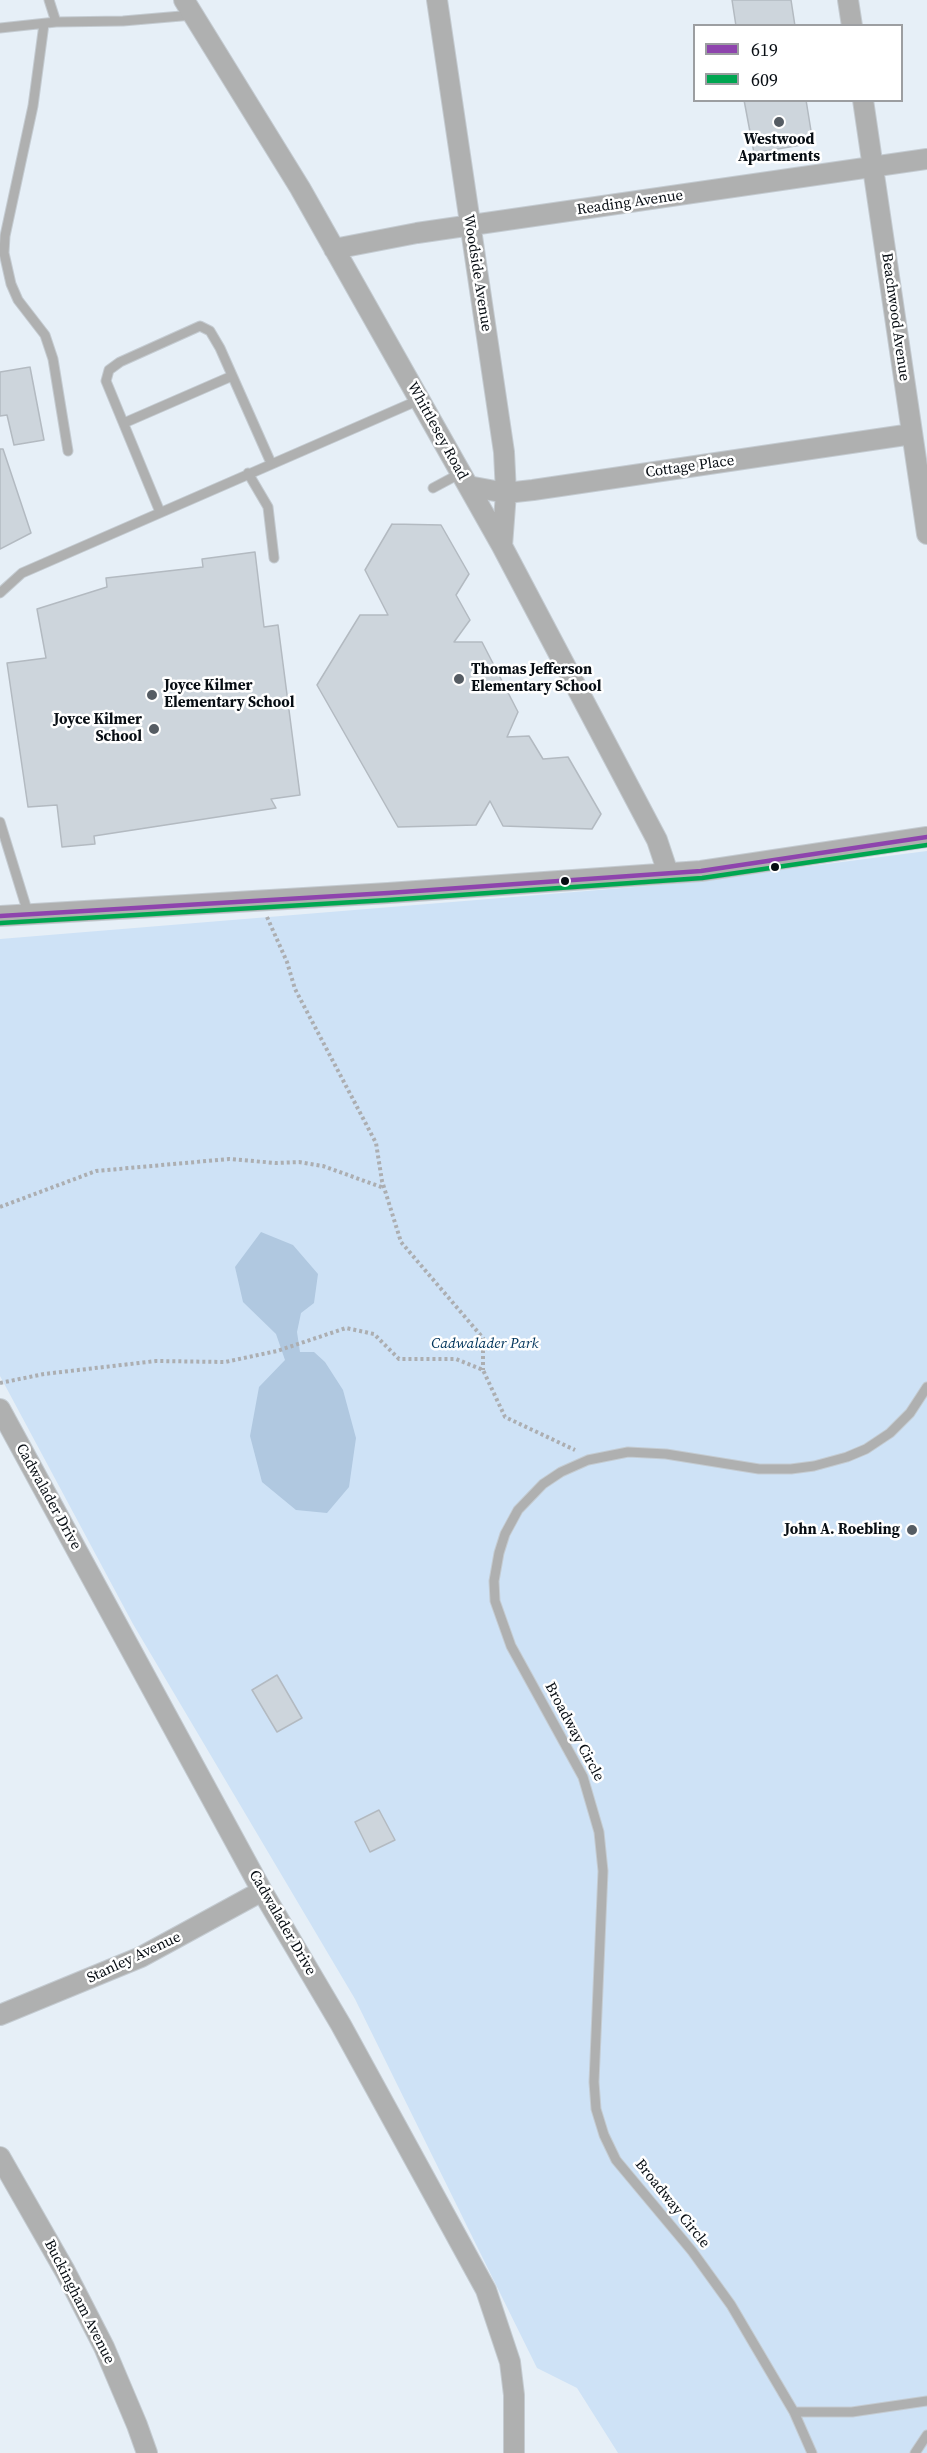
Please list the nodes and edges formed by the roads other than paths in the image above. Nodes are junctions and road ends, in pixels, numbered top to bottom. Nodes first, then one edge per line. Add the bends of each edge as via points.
1 (50, 0) edge
2 (437, 0) edge
3 (848, 0) edge
4 (189, 7) edge
5 (56, 22) junction
6 (44, 24) junction
7 (852, 24) edge
8 (0, 28) edge
9 (863, 102) edge
10 (927, 159) edge
11 (873, 167) junction
12 (470, 226) junction
13 (334, 249) junction
14 (232, 376) junction
15 (419, 399) junction
16 (124, 423) junction
17 (912, 434) junction
18 (68, 451) dead end
19 (271, 463) junction
20 (248, 473) junction
21 (464, 480) junction
22 (433, 488) dead end
23 (506, 493) junction
24 (160, 512) junction
25 (927, 534) edge
26 (502, 546) junction
27 (274, 558) dead end
28 (0, 593) edge
29 (0, 822) edge
30 (927, 837) edge
31 (668, 873) junction
32 (27, 913) junction
33 (0, 916) edge
34 (927, 1387) edge
35 (0, 1408) edge
36 (262, 1891) junction
37 (0, 2015) edge
38 (0, 2157) edge
39 (927, 2401) edge
40 (794, 2412) junction
41 (927, 2434) edge
42 (147, 2453) edge
43 (514, 2453) edge
44 (812, 2453) edge
45 (915, 2453) edge

1 - 5 lane
2 - 12 street, Woodside Avenue
3 - 7 street
4 - 5 lane via 123,21
4 - 13 street, Whittlesey Road
5 - 6 lane
6 - 8 lane
6 - 18 lane via 33,106 4,253 10,284 48,343
9 - 11 street, Beachwood Avenue
10 - 11 street, Reading Avenue
11 - 12 street, Reading Avenue
11 - 17 street, Beachwood Avenue
12 - 13 street, Reading Avenue
12 - 23 street, Woodside Avenue via 504,452
13 - 15 street, Whittlesey Road
14 - 16 lane
14 - 16 lane via 210,331 200,327 109,370 106,381
14 - 19 lane
15 - 19 lane
15 - 21 street, Whittlesey Road
16 - 24 lane
17 - 23 street, Cottage Place
17 - 25 street, Beachwood Avenue
19 - 20 lane
20 - 24 lane
20 - 27 lane via 268,507
21 - 22 lane
21 - 23 street, Cottage Place
21 - 26 street, Whittlesey Road
23 - 26 street, Woodside Avenue
24 - 28 lane via 22,573
26 - 31 street, Whittlesey Road via 657,840
29 - 32 lane
30 - 31 street
31 - 32 street
32 - 33 street
34 - 40 lane, Broadway Circle via 910,1413 890,1433 866,1449 814,1466 759,1469 647,1452 598,1457 561,1472 526,1499 505,1534 494,1581 495,1601 511,1647 583,1777 599,1832 603,1871 594,2082 596,2109 604,2135 616,2160 731,2305
35 - 36 street, Cadwalader Drive
36 - 37 street, Stanley Avenue via 141,1957
36 - 43 street, Cadwalader Drive via 341,2025 486,2290 510,2362
38 - 42 street, Buckingham Avenue via 104,2347
39 - 40 lane via 852,2412
40 - 44 lane, Broadway Circle
41 - 45 lane

